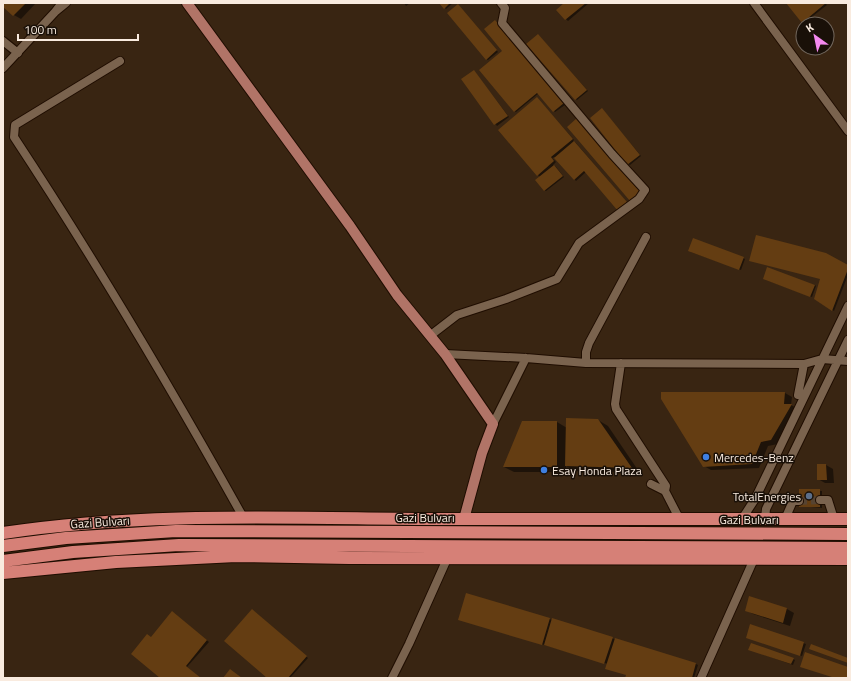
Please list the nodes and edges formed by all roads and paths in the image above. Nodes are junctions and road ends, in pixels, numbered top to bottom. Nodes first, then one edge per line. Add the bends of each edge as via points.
1 (62, 3) edge
2 (66, 3) edge
3 (187, 3) edge
4 (501, 3) edge
5 (754, 3) edge
6 (55, 12) junction
7 (3, 41) edge
8 (18, 52) junction
9 (120, 61) dead end
10 (3, 68) edge
11 (848, 131) edge
12 (646, 237) dead end
13 (848, 306) edge
14 (431, 335) junction
15 (848, 340) edge
16 (445, 354) junction
17 (526, 358) junction
18 (822, 359) junction
19 (839, 360) junction
20 (848, 361) edge
21 (586, 363) junction
22 (621, 363) junction
23 (804, 364) junction
24 (798, 395) dead end
25 (493, 424) junction
26 (651, 484) dead end
27 (665, 491) junction
28 (820, 500) dead end
29 (799, 501) dead end
30 (243, 518) junction
31 (464, 519) junction
32 (742, 519) junction
33 (765, 519) junction
34 (785, 519) junction
35 (834, 519) junction
36 (848, 519) edge
37 (680, 520) junction
38 (3, 533) edge
39 (848, 534) edge
40 (3, 546) edge
41 (448, 546) junction
42 (848, 548) edge
43 (447, 559) junction
44 (754, 559) junction
45 (848, 559) edge
46 (3, 561) edge
47 (3, 573) edge
48 (392, 678) edge
49 (701, 678) edge

1 - 6 street
2 - 6 street
3 - 14 main road via 350,226 397,295
4 - 14 street via 505,8 502,24 645,190 639,199 579,243 558,278 506,300 457,315
5 - 11 street
6 - 8 street
7 - 8 street
8 - 10 street
9 - 30 street via 15,125 14,137 60,206 194,430
12 - 21 street via 589,343
13 - 18 street
14 - 16 main road
15 - 19 street
16 - 17 street
16 - 25 main road
17 - 21 street
17 - 25 street
18 - 19 street
18 - 23 street
18 - 32 street via 755,499
19 - 20 street
19 - 33 street via 766,509
21 - 22 street
22 - 23 street
22 - 27 street via 616,409 666,486
23 - 24 street
25 - 31 main road via 482,453
26 - 27 street
27 - 37 street
28 - 35 street via 828,500
29 - 34 street via 793,502
30 - 31 highway
30 - 38 highway via 185,518 80,524
31 - 37 highway
32 - 33 highway
32 - 37 highway
33 - 34 highway
34 - 35 highway
35 - 36 highway
39 - 40 highway, Gazi Bulvarı via 176,531 66,538
41 - 42 highway
41 - 43 street
41 - 46 highway via 179,545 73,552
43 - 44 highway
43 - 47 highway via 236,556 116,562
43 - 48 street
44 - 45 highway
44 - 49 street

